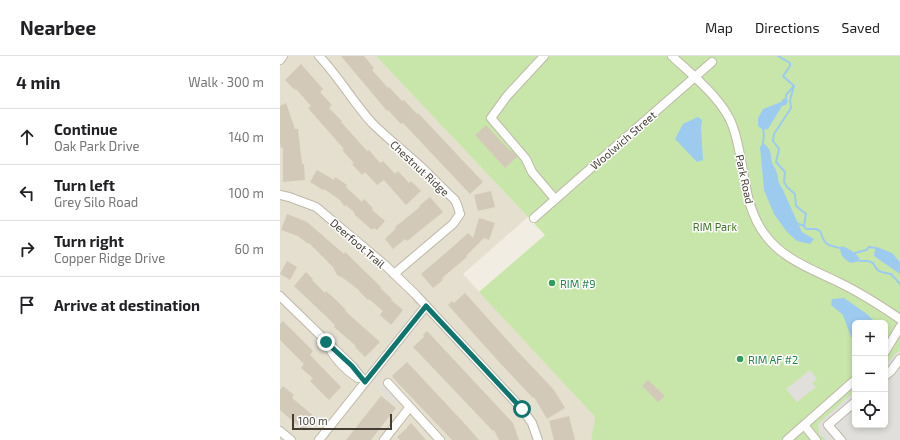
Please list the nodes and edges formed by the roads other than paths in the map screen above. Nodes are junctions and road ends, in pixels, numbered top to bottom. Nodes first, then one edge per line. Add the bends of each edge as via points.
1 (283, 56) edge
2 (319, 56) edge
3 (544, 56) edge
4 (672, 56) edge
5 (280, 60) edge
6 (712, 62) dead end
7 (695, 78) junction
8 (280, 195) edge
9 (555, 199) junction
10 (534, 218) dead end
11 (394, 274) junction
12 (280, 296) edge
13 (426, 306) junction
14 (900, 319) edge
15 (900, 327) edge
16 (888, 347) edge
17 (900, 359) edge
18 (888, 374) edge
19 (365, 382) junction
20 (852, 383) edge
21 (388, 384) dead end
22 (852, 405) edge
23 (409, 408) junction
24 (804, 425) junction
25 (280, 431) edge
26 (291, 440) edge
27 (318, 440) edge
28 (384, 440) edge
29 (440, 440) edge
30 (538, 440) edge
31 (787, 440) edge
32 (816, 440) edge
33 (841, 440) edge

1 - 5 street
2 - 11 street, Chestnut Ridge via 372,122 419,165 458,207 460,214 453,224
3 - 9 street via 507,96 491,118 526,159 532,172
4 - 7 street, Park Road
6 - 7 street, Woolwich Street
7 - 9 street, Woolwich Street
7 - 14 street, Park Road via 722,107 733,126 746,195 766,236 783,253 867,298
8 - 11 street, Deerfoot Trail via 316,207
9 - 10 street, Woolwich Street
11 - 13 street, Deerfoot Trail
12 - 19 street via 326,342 334,356 348,371
13 - 19 street
13 - 30 street, Deerfoot Trail via 522,409 532,423
15 - 16 street
17 - 18 street
19 - 27 street
20 - 24 street
21 - 23 street
22 - 33 street via 828,425
23 - 28 street
23 - 29 street
24 - 31 street
24 - 32 street
25 - 26 street

